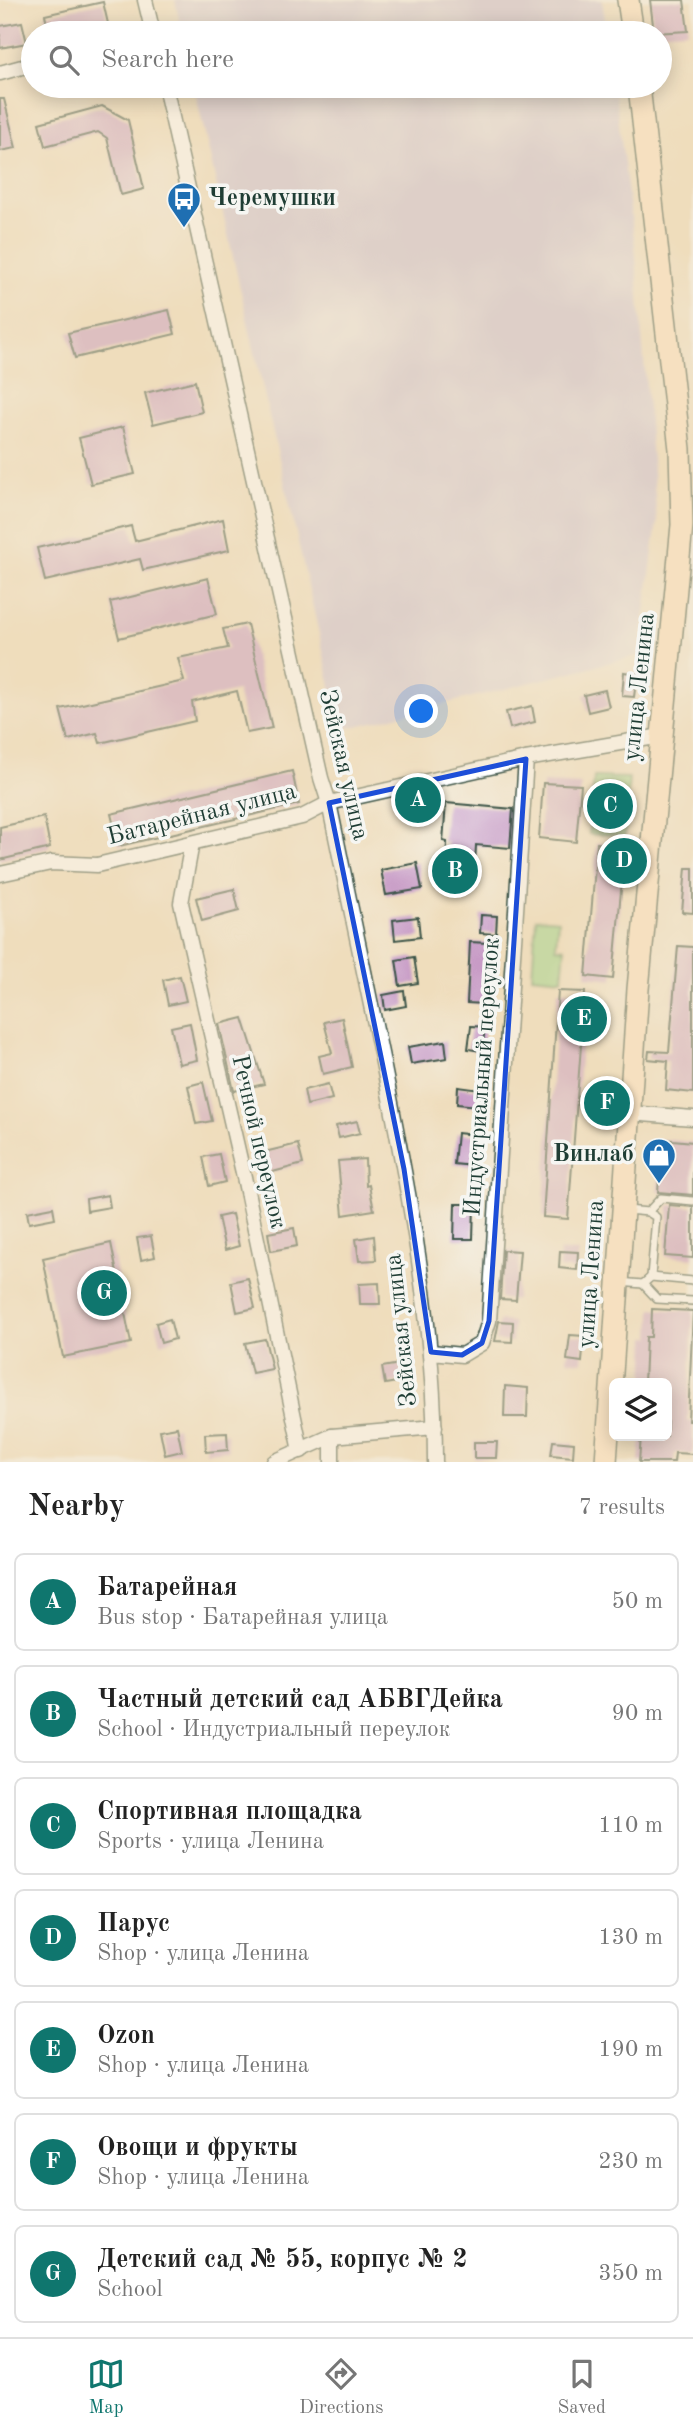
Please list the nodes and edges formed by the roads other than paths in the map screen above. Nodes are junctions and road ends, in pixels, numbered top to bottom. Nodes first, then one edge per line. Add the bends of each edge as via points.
1 (145, 0) edge
2 (628, 0) edge
3 (150, 21) edge
4 (631, 21) edge
5 (21, 67) edge
6 (0, 73) edge
7 (168, 98) edge
8 (640, 98) edge
9 (660, 736) junction
10 (526, 759) junction
11 (329, 803) junction
12 (192, 843) junction
13 (0, 874) edge
14 (629, 1113) junction
15 (693, 1118) edge
16 (693, 1201) edge
17 (622, 1210) junction
18 (649, 1212) junction
19 (651, 1277) junction
20 (693, 1280) edge
21 (619, 1282) junction
22 (643, 1284) junction
23 (693, 1301) edge
24 (431, 1352) junction
25 (435, 1427) junction
26 (332, 1436) junction
27 (301, 1451) junction
28 (274, 1462) edge
29 (332, 1462) edge
30 (435, 1462) edge
31 (606, 1462) edge

1 - 3 street
2 - 4 main road
5 - 6 street
7 - 11 street, Зейская улица
8 - 9 main road, улица Ленина via 680,449 682,525
9 - 10 street, Батарейная улица
9 - 14 main road, улица Ленина
10 - 11 street, Батарейная улица
10 - 24 street, Индустриальный переулок via 489,1321 482,1343 462,1355
11 - 12 street, Батарейная улица via 302,817
11 - 24 street, Зейская улица via 404,1169
12 - 13 street, Батарейная улица via 97,865 51,863
12 - 27 street, Речной переулок via 181,904
14 - 15 street
14 - 17 main road, улица Ленина
16 - 18 lane via 661,1198
17 - 18 lane
17 - 21 main road, улица Ленина
18 - 19 lane via 656,1217
19 - 20 lane
19 - 22 lane
21 - 22 lane
21 - 31 main road, улица Ленина
22 - 23 lane via 657,1299
24 - 25 street, Зейская улица
25 - 26 street
25 - 30 street, Зейская улица
26 - 27 street
26 - 29 street
27 - 28 street

